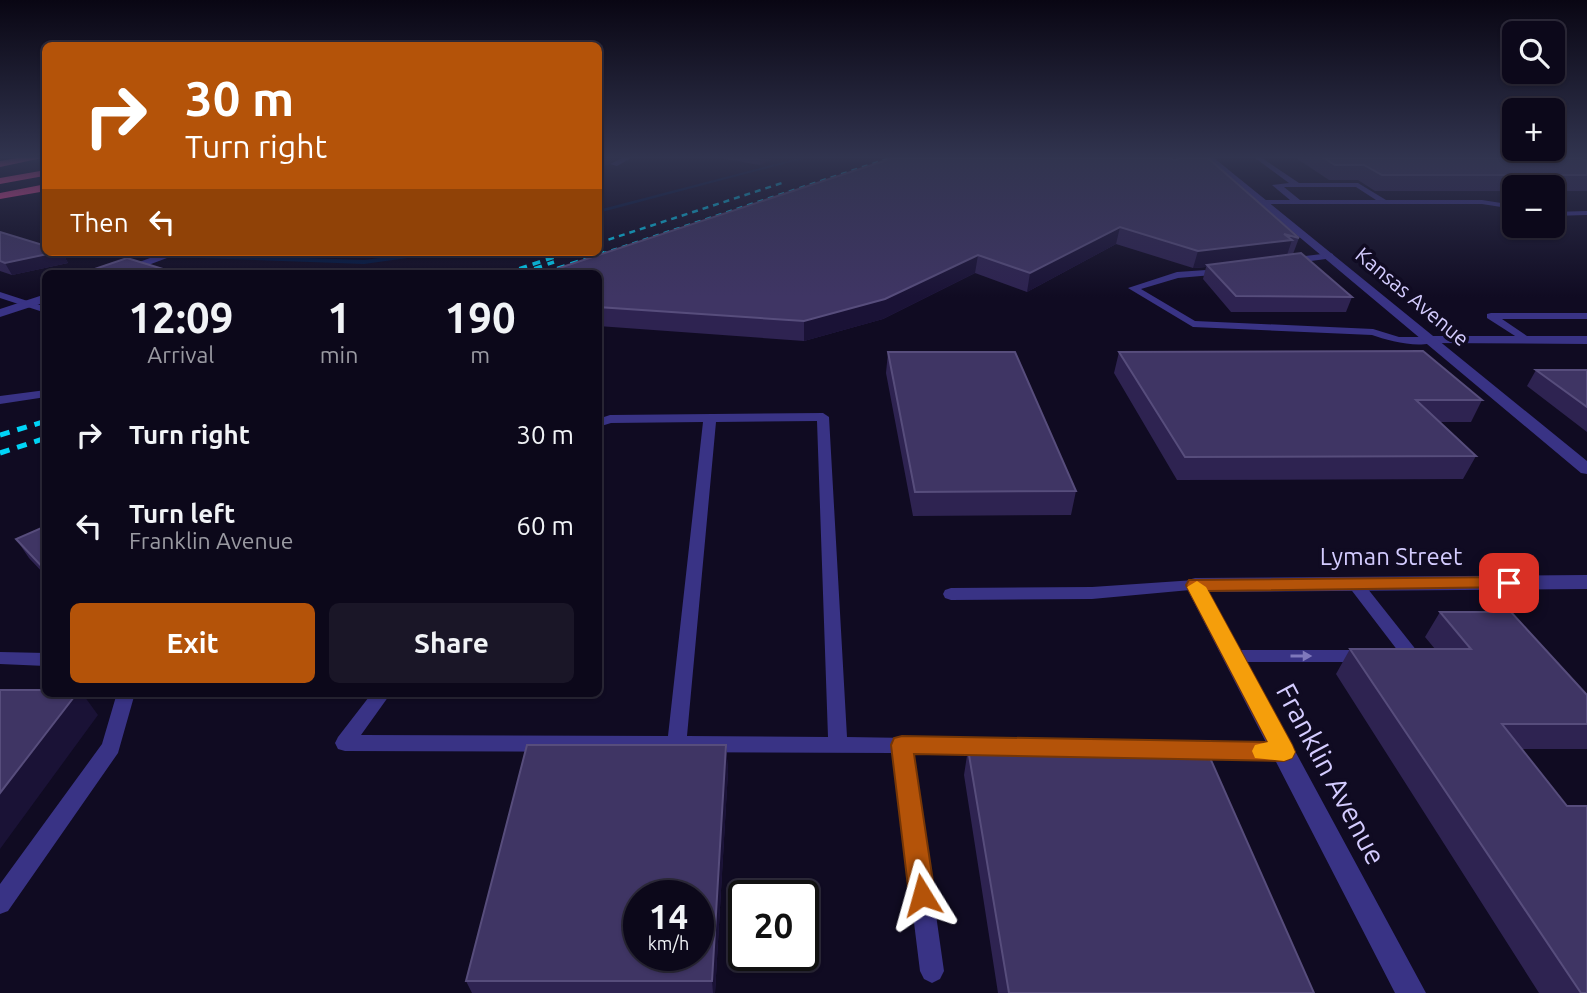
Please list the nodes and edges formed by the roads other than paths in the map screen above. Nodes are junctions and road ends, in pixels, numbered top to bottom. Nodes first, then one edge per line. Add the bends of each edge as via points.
1 (1266, 204) edge
2 (1587, 213) edge
3 (1565, 214) edge
4 (165, 256) edge
5 (1330, 256) junction
6 (1282, 262) edge
7 (125, 270) edge
8 (1232, 272) edge
9 (0, 295) edge
10 (42, 299) edge
11 (24, 305) junction
12 (42, 309) edge
13 (0, 313) edge
14 (1587, 316) edge
15 (1433, 340) junction
16 (1526, 340) junction
17 (1587, 340) edge
18 (42, 394) edge
19 (0, 400) edge
20 (710, 419) junction
21 (602, 422) edge
22 (1587, 469) edge
23 (1587, 582) edge
24 (1354, 583) junction
25 (1195, 585) junction
26 (951, 594) dead end
27 (1233, 656) junction
28 (0, 658) edge
29 (42, 660) edge
30 (125, 697) edge
31 (379, 697) edge
32 (677, 744) junction
33 (838, 745) junction
34 (902, 745) junction
35 (1284, 752) junction
36 (0, 903) edge
37 (932, 971) dead end
38 (1411, 993) edge

1 - 5 street, Kansas Avenue
2 - 3 lane
4 - 7 street
5 - 6 lane
5 - 15 street, Kansas Avenue
8 - 15 lane via 1177,275 1133,288 1194,324 1373,332 1398,340
9 - 11 lane
10 - 11 street
11 - 12 lane
11 - 13 street
14 - 16 lane via 1491,316
15 - 16 street
15 - 22 street, Kansas Avenue
16 - 17 street
18 - 19 lane
20 - 21 lane
20 - 32 lane
20 - 33 lane via 823,418
23 - 24 street, Lyman Street
24 - 25 street, Lyman Street
27 -> 24 lane via 1411,656
25 - 26 lane via 1092,593
25 - 27 street, Franklin Avenue
27 - 35 street, Franklin Avenue
28 - 29 lane
30 - 36 lane via 111,747
31 - 32 lane via 345,743
32 - 33 lane
33 - 34 lane
34 - 35 lane
34 - 37 lane
35 - 38 street, Franklin Avenue

